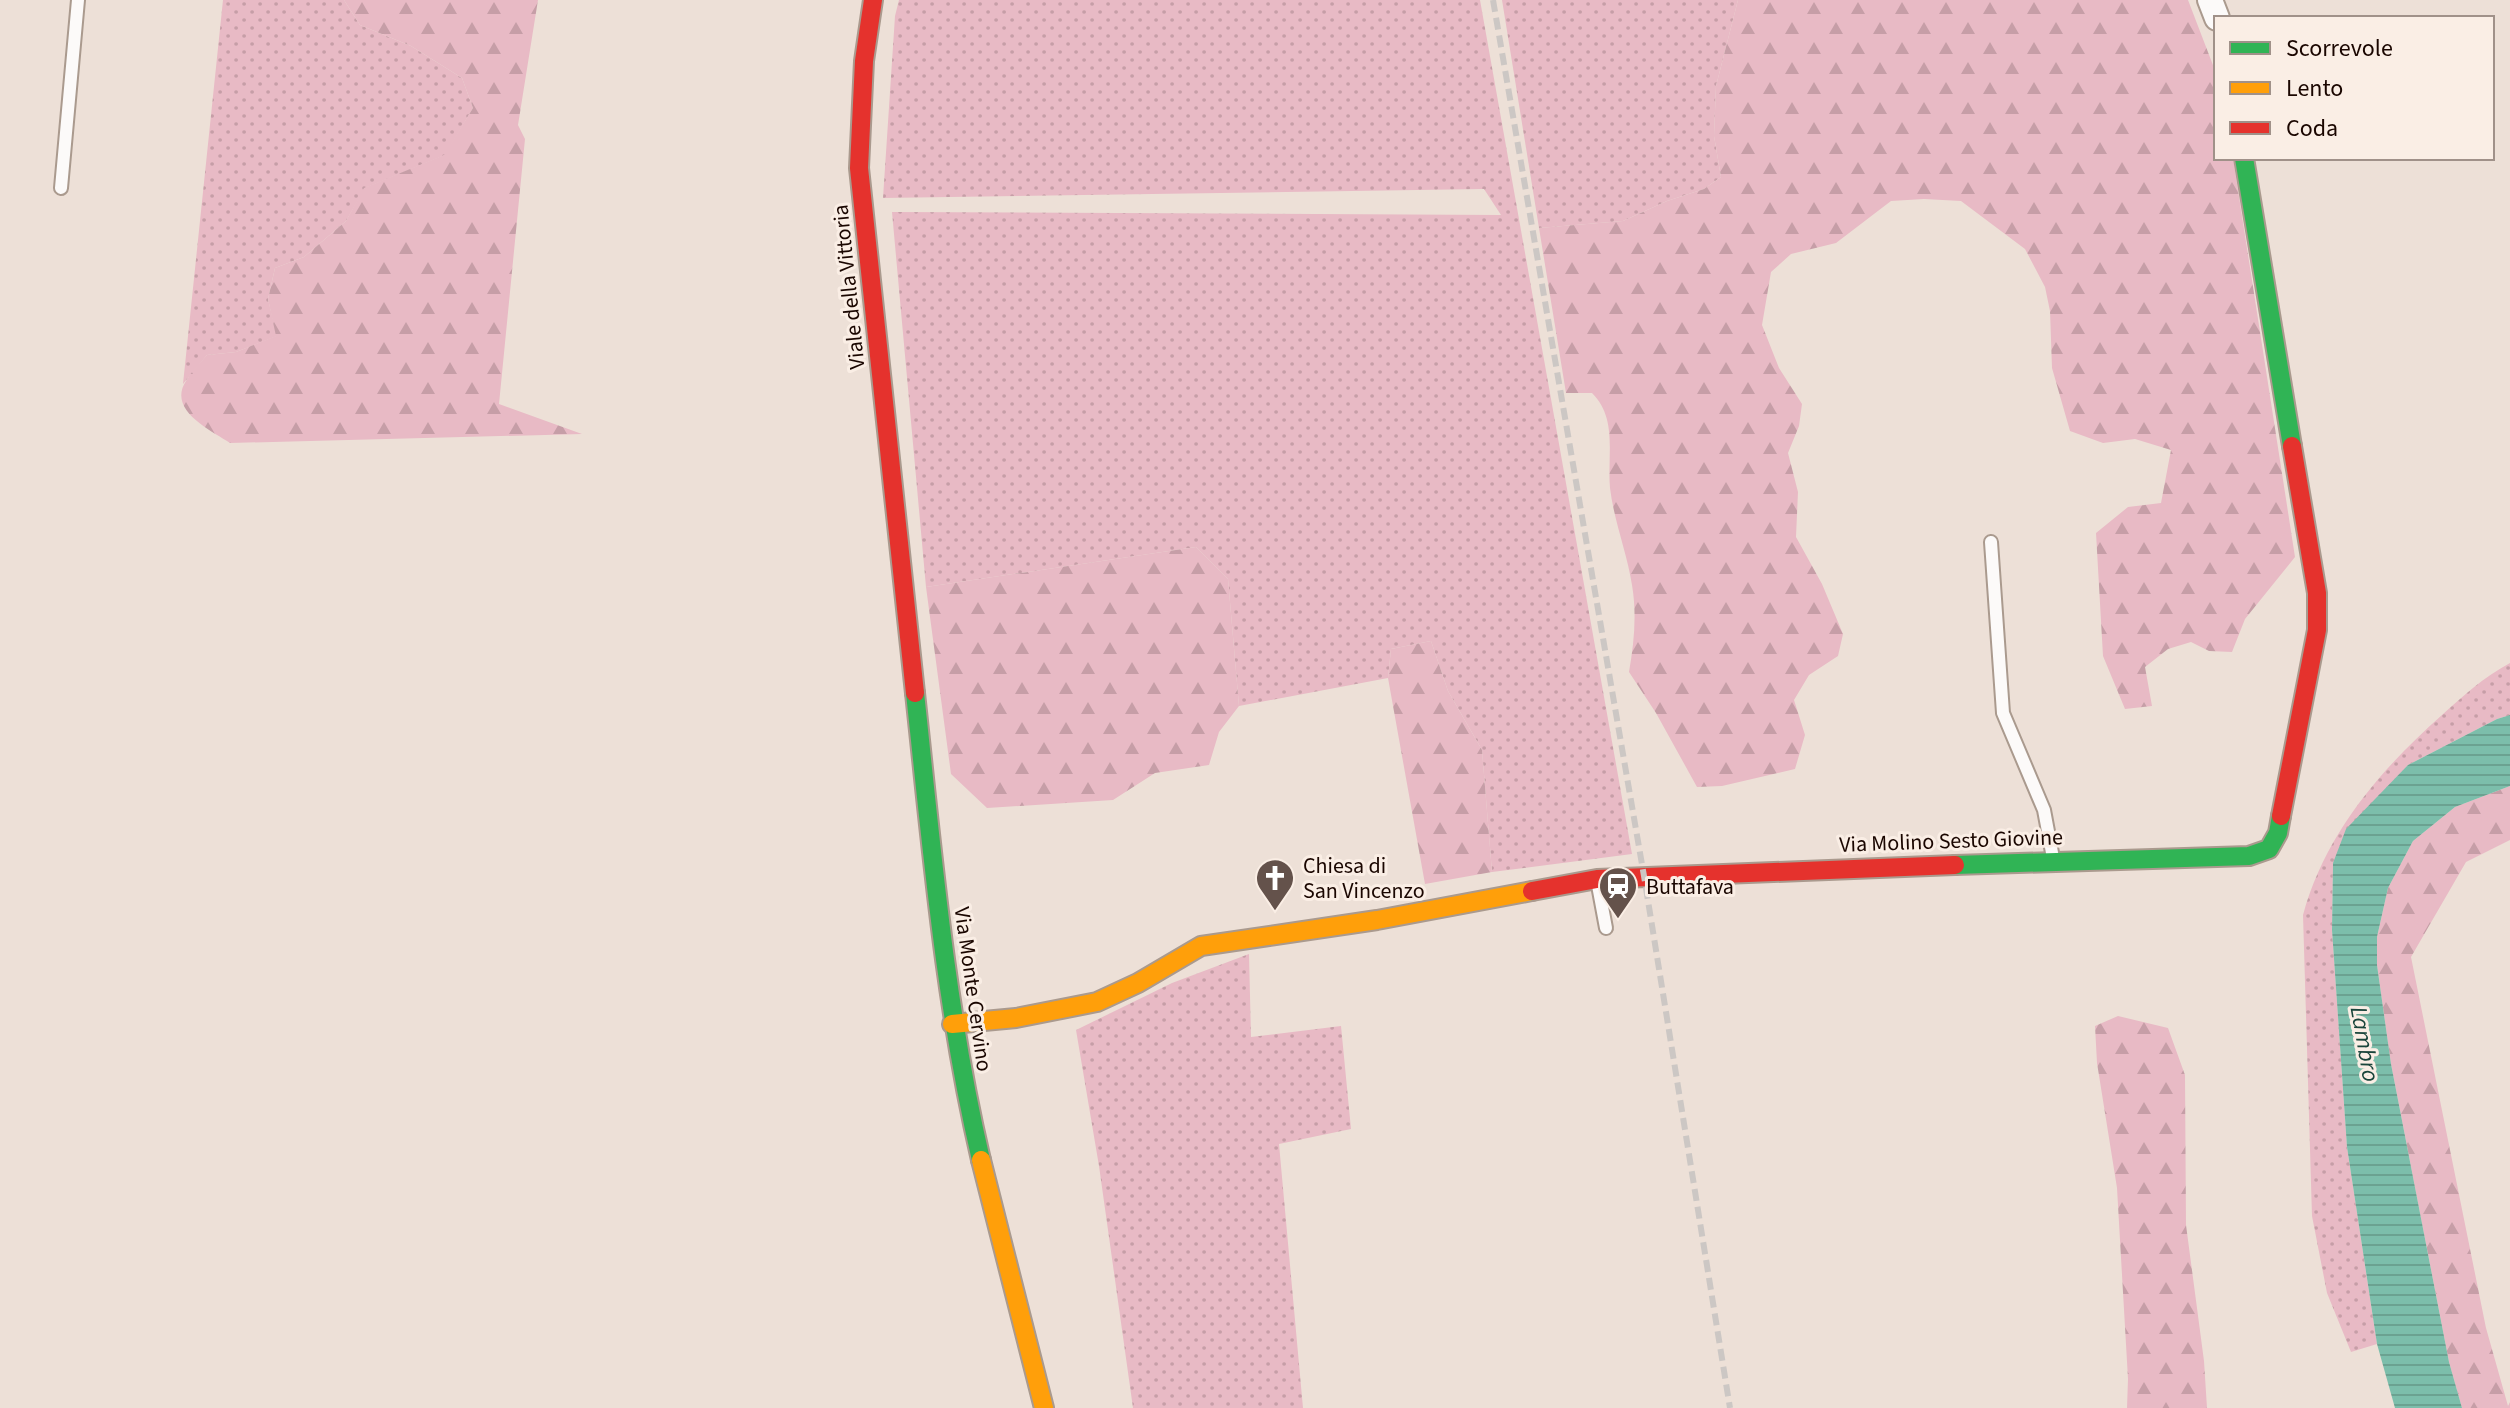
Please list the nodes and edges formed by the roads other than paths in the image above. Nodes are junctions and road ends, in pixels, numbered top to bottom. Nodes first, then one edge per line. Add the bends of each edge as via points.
1 (78, 0) edge
2 (873, 0) edge
3 (2244, 160) edge
4 (61, 188) dead end
5 (1991, 542) dead end
6 (902, 569) joint
7 (2054, 861) junction
8 (1597, 879) junction
9 (1606, 928) dead end
10 (952, 1024) junction
11 (1044, 1408) edge

1 - 4 lane
2 - 6 street, Viale della Vittoria via 859,168
3 - 7 street, Via Molino Sesto Giovine via 2317,593 2317,630 2275,842 2262,854 2249,856
5 - 7 lane via 2003,713 2044,810
6 - 10 street, Via Monte Cervino
7 - 8 street, Via Molino Sesto Giovine
8 - 9 lane
8 - 10 street, Via Molino Sesto Giovine via 1201,946 1097,1002
10 - 11 street, Via Monte Cervino via 968,1108

